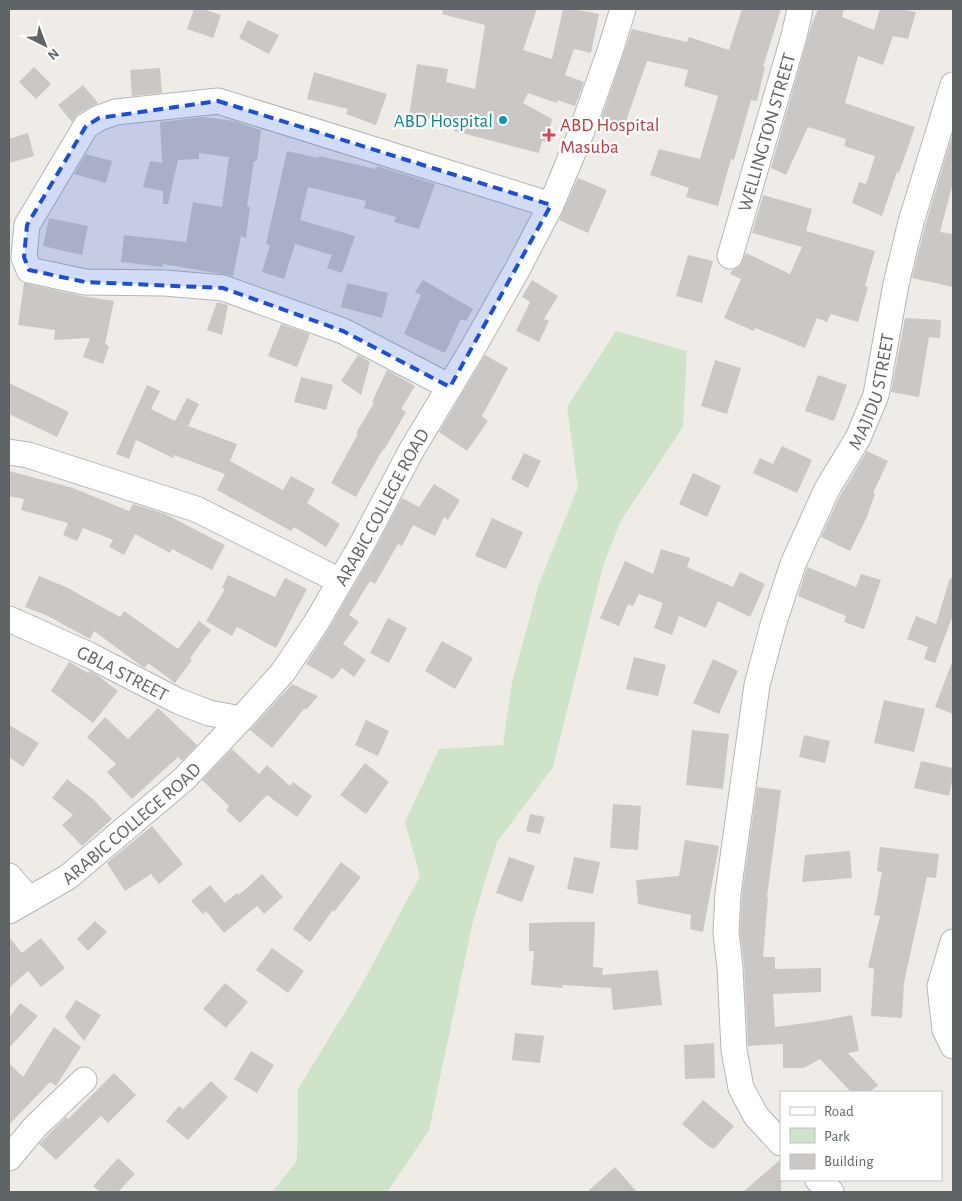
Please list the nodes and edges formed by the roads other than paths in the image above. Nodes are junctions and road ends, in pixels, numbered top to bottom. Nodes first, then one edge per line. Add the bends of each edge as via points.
1 (622, 9) edge
2 (800, 9) edge
3 (953, 85) edge
4 (551, 205) junction
5 (730, 256) dead end
6 (450, 387) junction
7 (9, 452) edge
8 (340, 581) junction
9 (9, 619) edge
10 (241, 719) junction
11 (9, 876) edge
12 (19, 905) edge
13 (953, 942) edge
14 (953, 1046) edge
15 (84, 1080) dead end
16 (780, 1143) edge
17 (9, 1158) edge
18 (819, 1181) edge
19 (832, 1192) edge

1 - 4 street, ARABIC COLLEGE ROAD via 581,133
2 - 5 street, WELLINGTON STREET
3 - 16 street, MAJIDU STREET via 911,222 876,395 858,438 827,489 793,564 772,625 757,685 728,893 726,933 734,1050 741,1088 756,1116
4 - 6 street, ARABIC COLLEGE ROAD
4 - 6 street via 218,101 116,112 86,126 27,225 24,257 29,270 85,282 223,288 343,331
6 - 8 street, ARABIC COLLEGE ROAD
7 - 8 street via 28,455 196,509
8 - 10 street, ARABIC COLLEGE ROAD via 282,672
9 - 10 street, GBLA STREET via 89,655 178,701 209,713
10 - 12 street, ARABIC COLLEGE ROAD via 184,779 141,817 68,877
11 - 12 street
13 - 14 street via 940,986 945,1030
15 - 17 street via 35,1127
18 - 19 street

